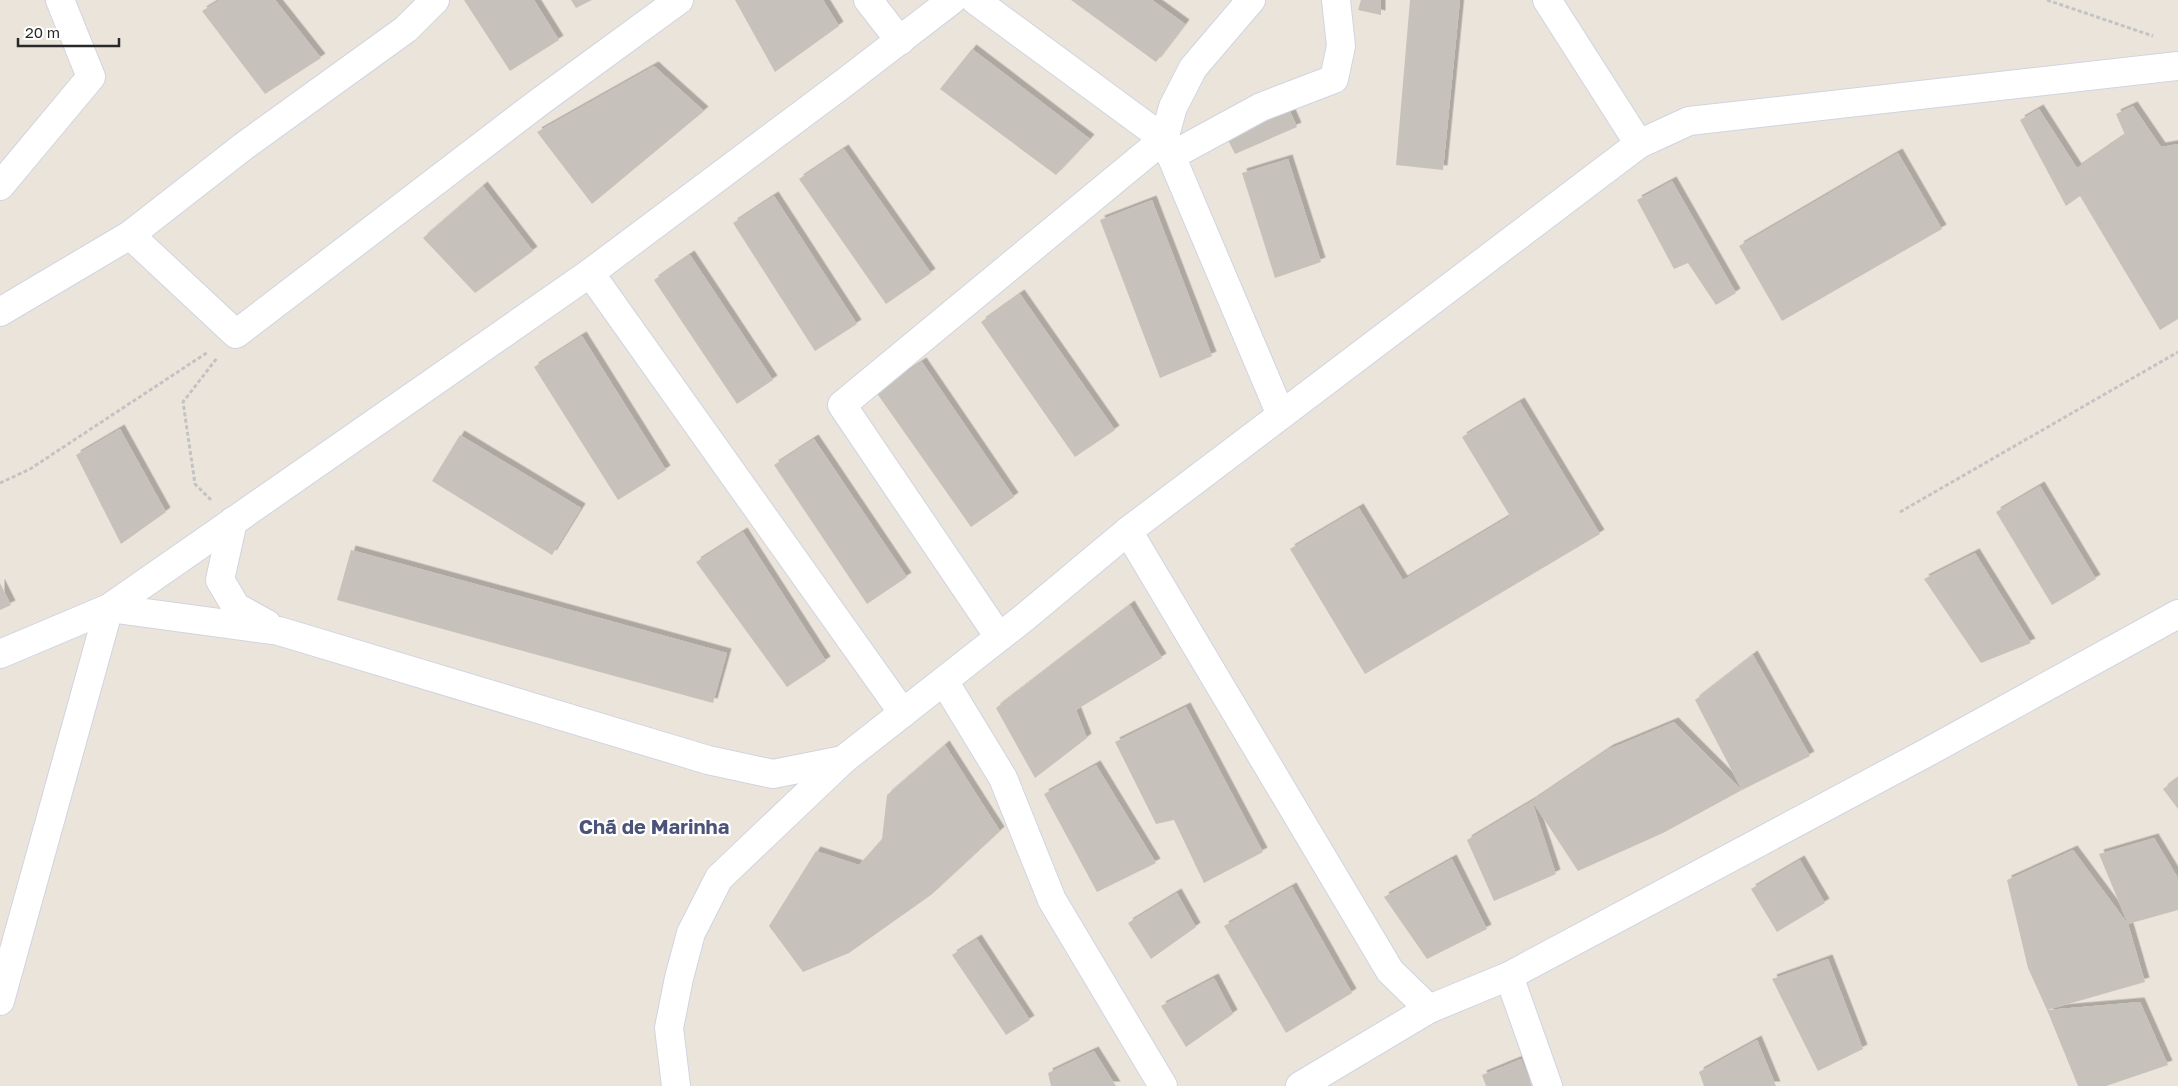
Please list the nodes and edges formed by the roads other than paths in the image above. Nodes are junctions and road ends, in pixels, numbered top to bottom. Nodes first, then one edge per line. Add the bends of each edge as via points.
1 (60, 0) edge
2 (435, 0) edge
3 (679, 0) edge
4 (868, 0) edge
5 (952, 0) edge
6 (975, 0) edge
7 (1251, 0) edge
8 (1336, 0) edge
9 (1546, 0) edge
10 (900, 41) junction
11 (2178, 66) edge
12 (1639, 144) junction
13 (1168, 147) junction
14 (0, 186) edge
15 (130, 235) junction
16 (590, 273) junction
17 (0, 312) edge
18 (1281, 415) junction
19 (234, 521) junction
20 (1128, 531) junction
21 (109, 608) junction
22 (2178, 614) edge
23 (279, 631) junction
24 (999, 637) junction
25 (0, 654) edge
26 (944, 681) junction
27 (904, 713) junction
28 (843, 760) junction
29 (1509, 976) junction
30 (0, 1002) edge
31 (1429, 1009) junction
32 (1327, 1079) edge
33 (676, 1086) edge
34 (1163, 1086) edge
35 (1300, 1086) edge
36 (1548, 1086) edge

1 - 14 street via 91,77
2 - 15 street via 406,29 244,146
3 - 15 street via 538,103 236,334
4 - 10 street
5 - 10 street
6 - 13 street
7 - 13 street via 1193,68 1173,107
8 - 13 street via 1342,46 1334,80
9 - 12 street
10 - 16 street
11 - 12 street via 1689,121
12 - 18 street
13 - 18 street
13 - 24 street via 842,405
15 - 17 street
16 - 19 street
16 - 27 street
18 - 20 street
19 - 21 street
19 - 23 street via 220,580 236,607
20 - 24 street
20 - 31 street via 1390,970
21 - 23 street
21 - 25 street
21 - 30 street
22 - 29 street
23 - 28 street via 708,760 774,774
24 - 26 street
26 - 27 street
26 - 34 street via 1003,778 1052,900
27 - 28 street
28 - 33 street via 719,878 691,933 679,978 670,1028
29 - 31 street
29 - 36 street
31 - 32 street
32 - 35 street

